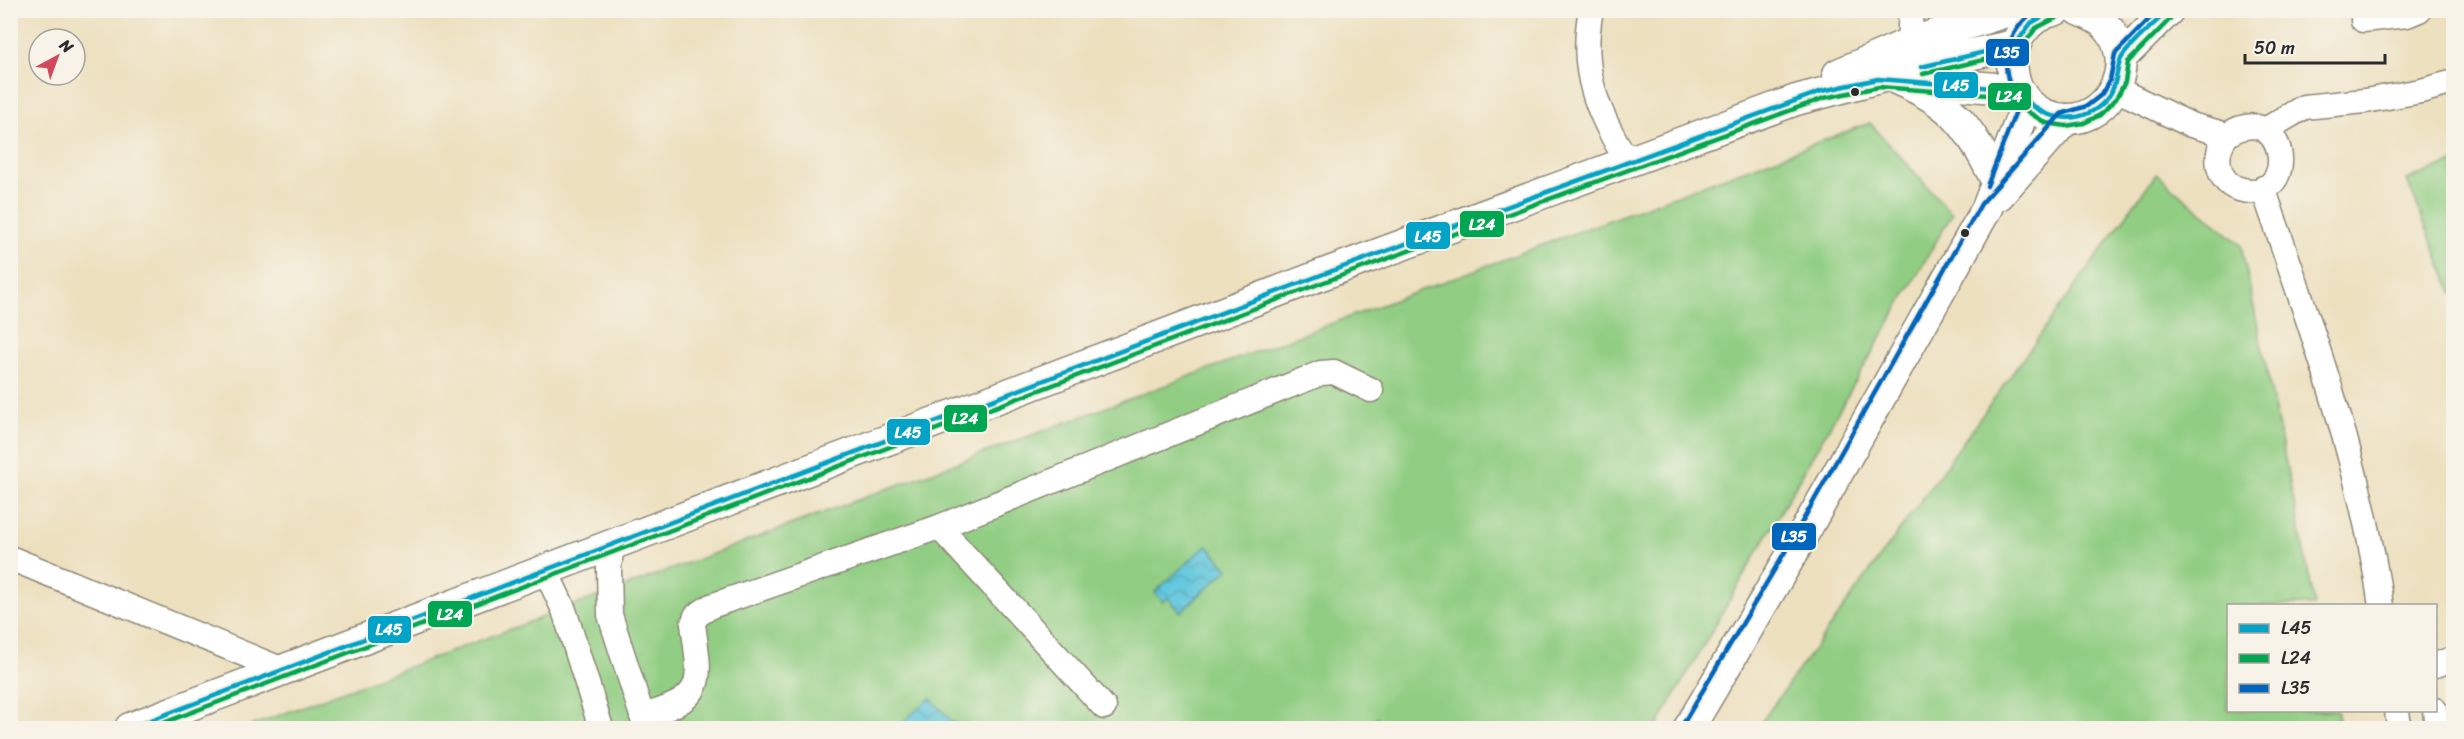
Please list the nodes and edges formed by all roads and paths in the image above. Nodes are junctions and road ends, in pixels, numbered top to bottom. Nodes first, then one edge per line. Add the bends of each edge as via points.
1 (1591, 10) edge
2 (1911, 10) edge
3 (2012, 10) edge
4 (2056, 10) edge
5 (2079, 10) edge
6 (2169, 10) edge
7 (2419, 10) edge
8 (2363, 20) dead end
9 (1909, 43) junction
10 (2015, 45) junction
11 (2121, 58) junction
12 (1885, 80) junction
13 (2454, 82) edge
14 (2116, 89) junction
15 (1822, 92) junction
16 (2023, 96) junction
17 (2066, 119) junction
18 (2265, 130) junction
19 (2222, 143) junction
20 (1628, 162) junction
21 (2263, 188) junction
22 (1992, 195) junction
23 (1371, 390) dead end
24 (939, 527) junction
25 (612, 545) junction
26 (10, 558) edge
27 (545, 569) junction
28 (2381, 604) edge
29 (2454, 658) edge
30 (2437, 665) edge
31 (283, 670) junction
32 (1104, 707) dead end
33 (2397, 712) edge
34 (2435, 712) edge
35 (644, 722) edge
36 (130, 729) edge
37 (600, 729) edge
38 (1689, 729) edge
39 (2399, 729) edge
40 (2437, 729) edge

1 - 20 street via 1586,50 1588,76 1610,134
2 - 9 street
3 - 9 main road
4 - 10 main road via 2032,21
5 - 11 main road via 2107,27
6 - 11 main road
7 - 8 street
9 - 15 main road via 1837,75
10 - 12 main road
10 - 16 main road via 2013,76
11 - 14 main road
12 - 15 main road
12 - 16 main road
12 - 22 main road via 1936,98 1959,118 1975,140
13 - 18 street via 2365,101 2304,107
14 - 17 main road via 2095,111
14 - 19 street
15 - 20 main road
16 - 17 main road via 2039,111
16 - 22 main road
17 - 22 main road
18 - 19 street via 2245,127
18 - 21 street via 2278,144 2281,162 2275,178
19 - 21 street via 2219,172 2233,187
20 - 25 main road
21 - 28 street via 2336,409 2366,522
22 - 38 main road via 1795,549
23 - 24 street via 1334,372 1321,373
24 - 32 street
24 - 35 street via 701,611 693,624 699,678 690,694
25 - 27 main road
25 - 35 street via 610,615
26 - 31 street
27 - 31 main road
27 - 37 street via 564,610
29 - 30 street
31 - 36 main road
33 - 39 street
34 - 40 street

